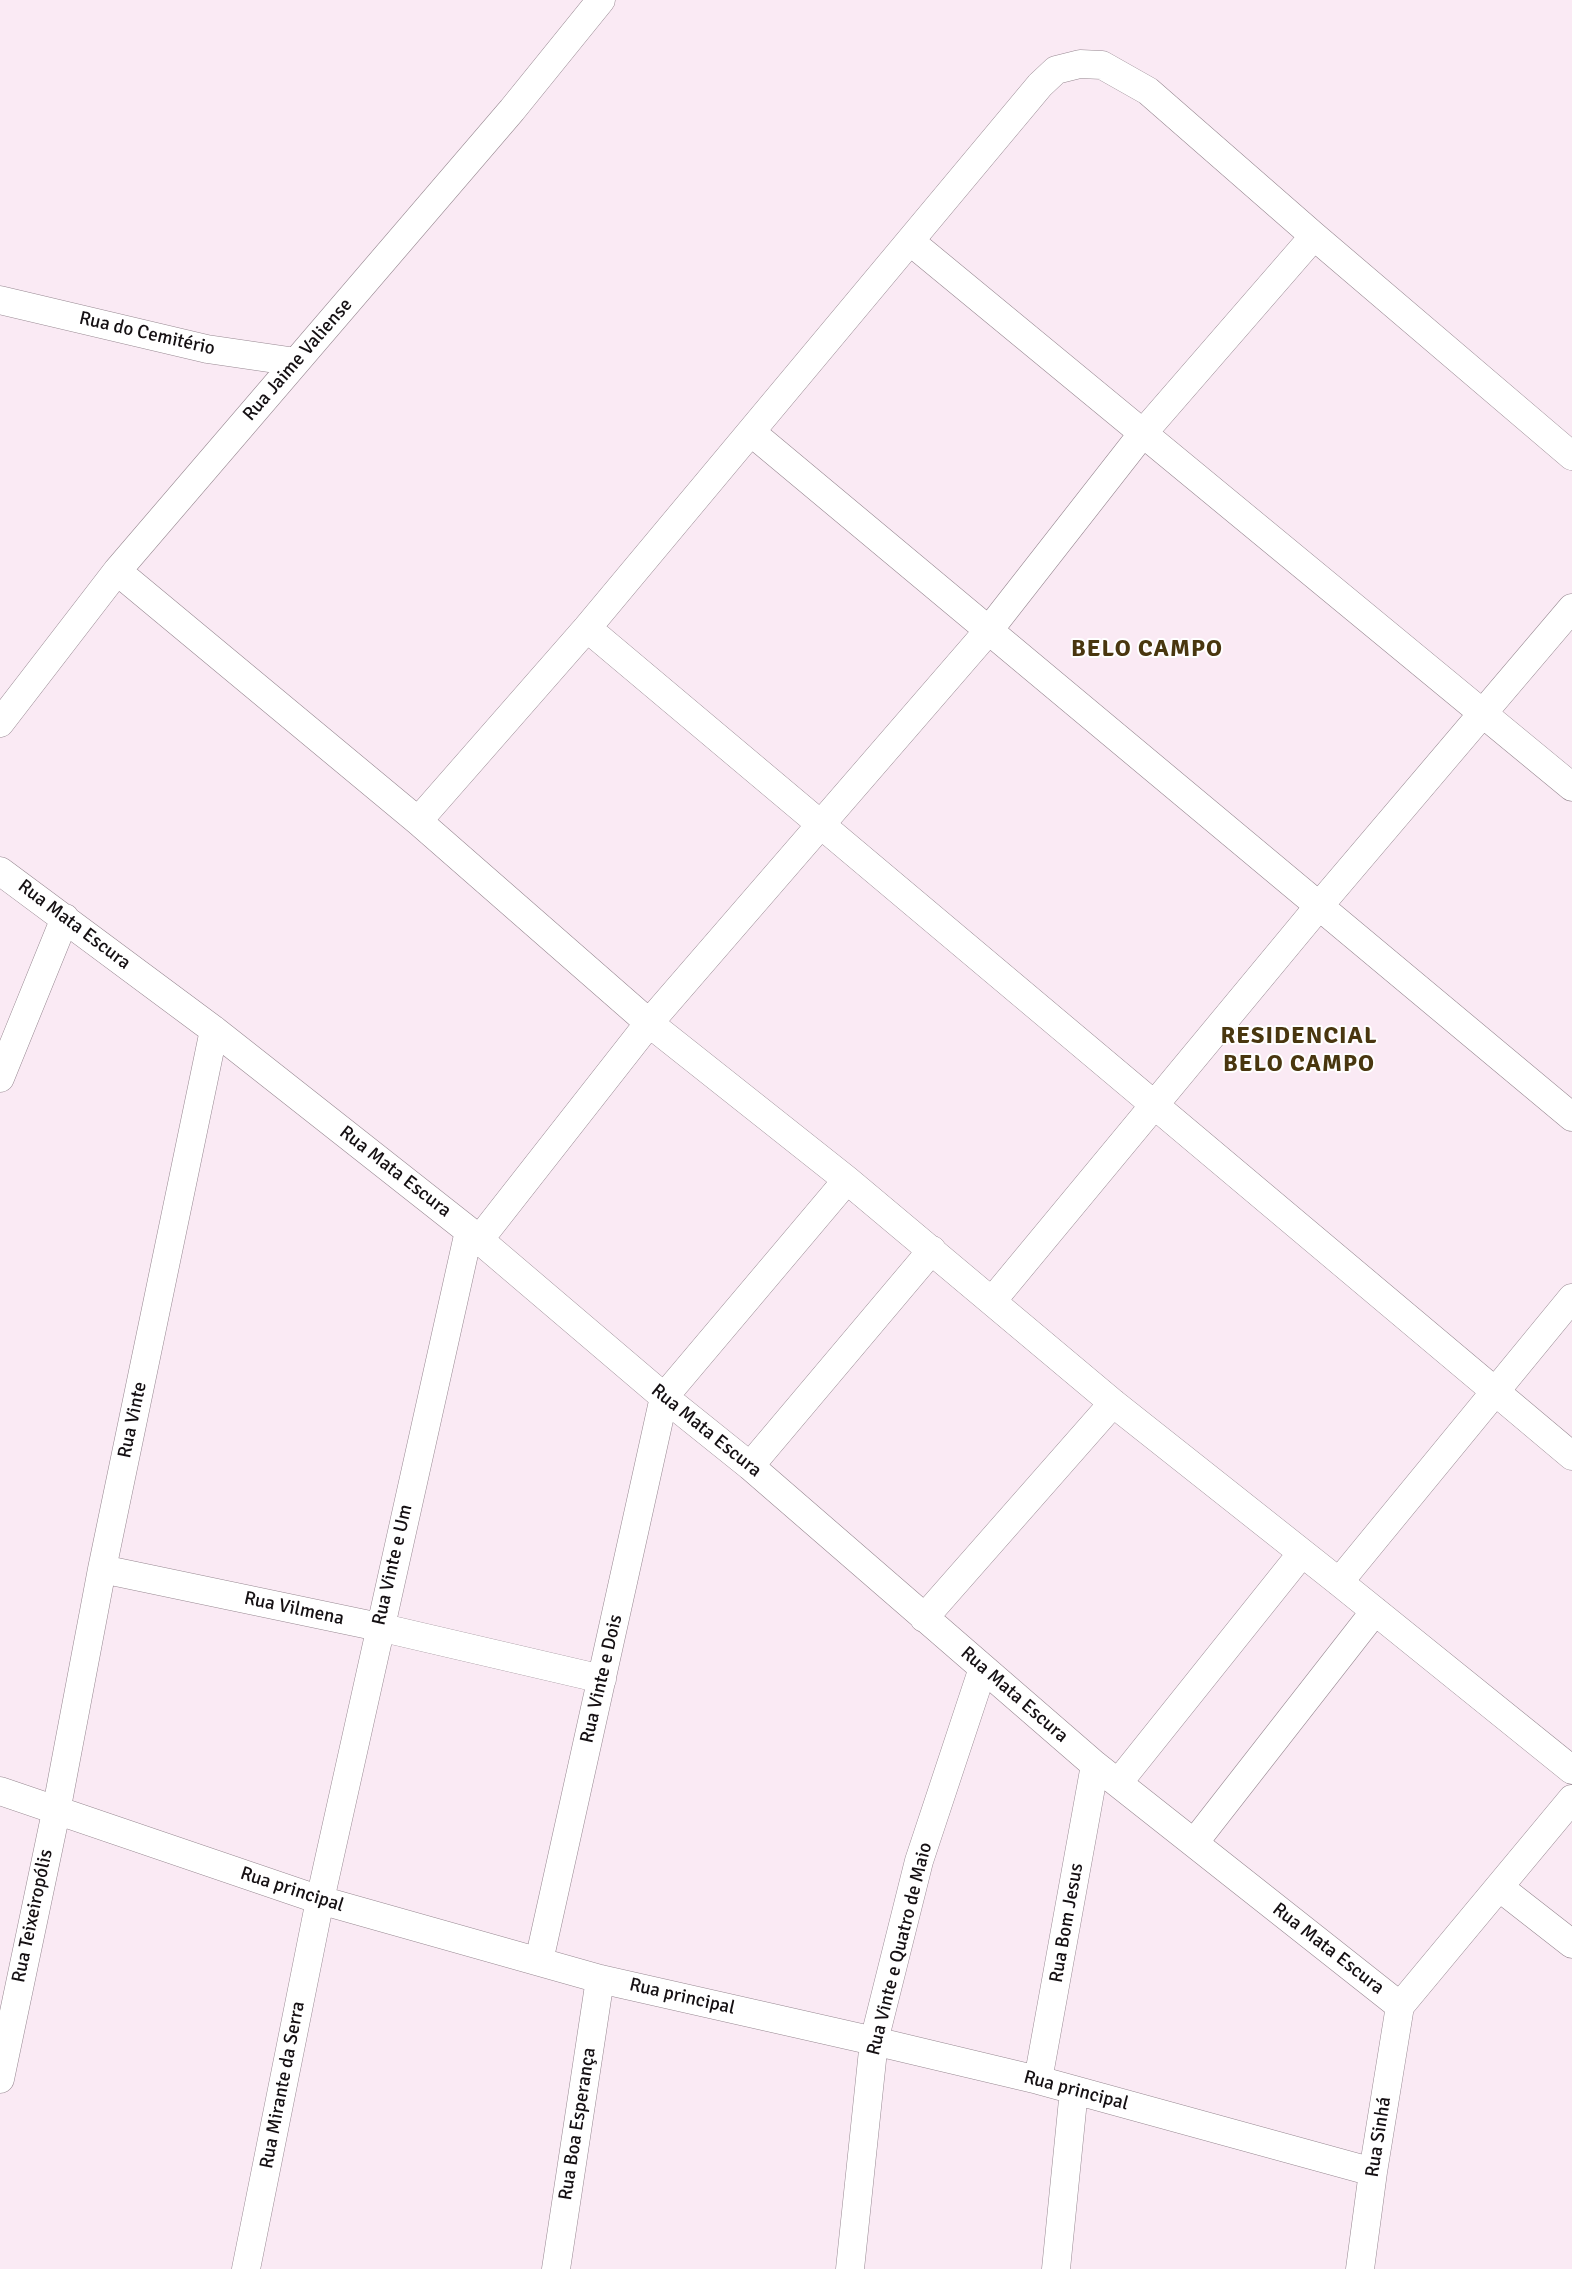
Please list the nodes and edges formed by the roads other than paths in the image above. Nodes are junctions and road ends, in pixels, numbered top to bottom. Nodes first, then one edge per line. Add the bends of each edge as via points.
1 (601, 0) edge
2 (1314, 236) junction
3 (910, 242) junction
4 (0, 300) edge
5 (296, 362) junction
6 (751, 432) junction
7 (1143, 433) junction
8 (1572, 456) edge
9 (117, 571) junction
10 (1572, 608) edge
11 (587, 628) junction
12 (989, 630) junction
13 (1483, 714) junction
14 (0, 723) edge
15 (1572, 787) edge
16 (418, 822) junction
17 (822, 825) junction
18 (0, 870) edge
19 (1319, 906) junction
20 (65, 918) junction
21 (649, 1023) junction
22 (214, 1030) junction
23 (0, 1078) edge
24 (1156, 1106) junction
25 (1572, 1117) edge
26 (847, 1180) junction
27 (474, 1236) junction
28 (932, 1250) junction
29 (1572, 1298) edge
30 (992, 1301) junction
31 (1496, 1392) junction
32 (664, 1397) junction
33 (1113, 1403) junction
34 (1572, 1456) edge
35 (750, 1466) junction
36 (1302, 1553) junction
37 (102, 1569) junction
38 (1339, 1582) junction
39 (1375, 1611) junction
40 (924, 1618) junction
41 (379, 1628) junction
42 (983, 1668) junction
43 (602, 1678) junction
44 (1095, 1765) junction
45 (1572, 1770) edge
46 (1118, 1783) junction
47 (0, 1791) edge
48 (1572, 1799) edge
49 (56, 1812) junction
50 (1194, 1843) junction
51 (1500, 1887) junction
52 (320, 1900) junction
53 (1572, 1944) edge
54 (539, 1961) junction
55 (600, 1979) junction
56 (1400, 2006) junction
57 (874, 2040) junction
58 (2, 2052) edge
59 (0, 2079) edge
60 (1038, 2080) junction
61 (1074, 2090) junction
62 (1374, 2172) junction
63 (246, 2269) edge
64 (556, 2269) edge
65 (850, 2269) edge
66 (1056, 2269) edge
67 (1360, 2269) edge

1 - 5 street, Rua Jaime Valiense via 512,110
2 - 3 street via 1148,91 1102,65 1080,64 1056,70 1040,85
2 - 7 street
2 - 8 street
3 - 6 street
3 - 7 street
4 - 5 street, Rua do Cemitério via 207,349
5 - 9 street, Rua Jaime Valiense
6 - 11 street
6 - 12 street
7 - 12 street
7 - 13 street
9 - 14 street, Rua Jaime Valiense
9 - 16 street
10 - 13 street
11 - 16 street
11 - 17 street
12 - 17 street
12 - 19 street
13 - 15 street
13 - 19 street
16 - 21 street
17 - 21 street
17 - 24 street
18 - 20 street, Rua Mata Escura
19 - 24 street
19 - 25 street
20 - 22 street, Rua Mata Escura
20 - 23 street
21 - 26 street
21 - 27 street
22 - 27 street, Rua Mata Escura
22 - 37 street, Rua Vinte
24 - 30 street
24 - 31 street
26 - 28 street
26 - 32 street
27 - 32 street, Rua Mata Escura
27 - 41 street, Rua Vinte e Um
28 - 30 street
28 - 35 street
29 - 31 street
30 - 33 street
31 - 34 street
31 - 38 street
32 - 35 street, Rua Mata Escura
32 - 43 street, Rua Vinte e Dois
33 - 36 street
33 - 40 street
35 - 40 street, Rua Mata Escura
36 - 38 street
36 - 46 street
37 - 41 street, Rua Vilmena
37 - 49 street, Rua Vinte
38 - 39 street
39 - 45 street
39 - 50 street
40 - 42 street, Rua Mata Escura
41 - 43 street, Rua Vilmena
41 - 52 street, Rua Vinte e Um
42 - 44 street, Rua Mata Escura
42 - 57 street, Rua Vinte e Quatro de Maio via 919,1862
43 - 54 street, Rua Vinte e Dois
44 - 46 street, Rua Mata Escura
44 - 60 street, Rua Bom Jesus
46 - 50 street, Rua Mata Escura
47 - 49 street, Rua principal
48 - 51 street
49 - 52 street, Rua principal
49 - 58 street, Rua Teixeiropólis
50 - 56 street, Rua Mata Escura
51 - 53 street
51 - 56 street
52 - 54 street, Rua principal
52 - 63 street, Rua Mirante da Serra
54 - 55 street, Rua principal
55 - 57 street, Rua principal
55 - 64 street, Rua Boa Esperança
56 - 62 street, Rua Sinhá
57 - 60 street, Rua principal
57 - 65 street, Rua Vinte e Quatro de Maio
58 - 59 street, Rua Teixeiropólis
60 - 61 street, Rua principal
61 - 62 street, Rua principal
61 - 66 street
62 - 67 street, Rua Sinhá

